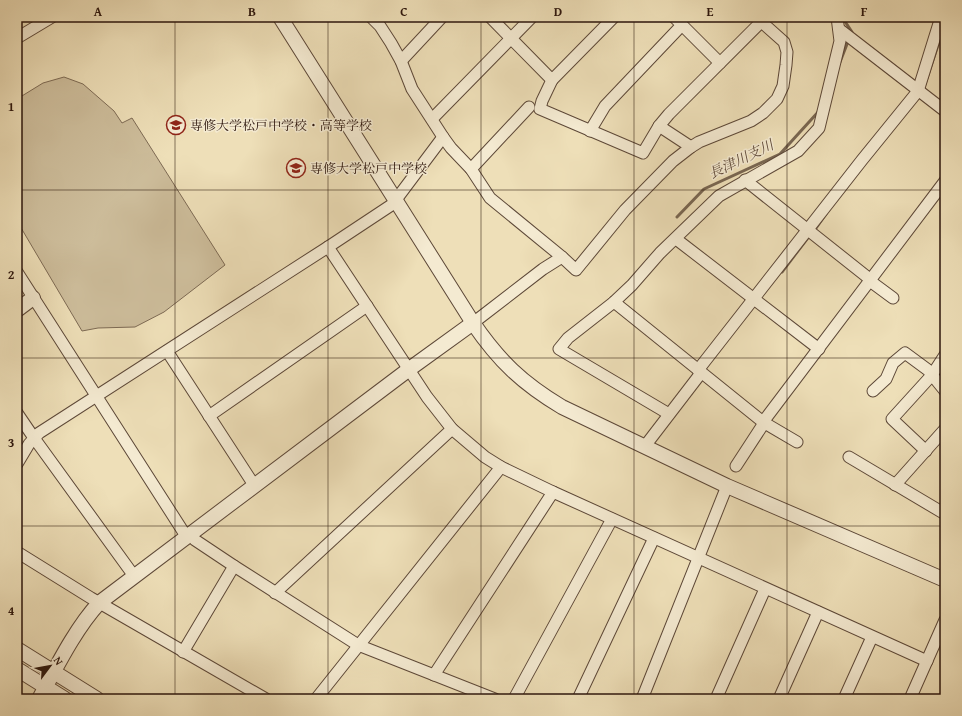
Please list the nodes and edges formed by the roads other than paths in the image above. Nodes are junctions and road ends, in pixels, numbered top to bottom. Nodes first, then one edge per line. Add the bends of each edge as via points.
1 (52, 17) edge
2 (280, 17) edge
3 (371, 17) edge
4 (442, 17) edge
5 (490, 17) edge
6 (532, 17) edge
7 (614, 17) edge
8 (674, 17) edge
9 (837, 17) edge
10 (941, 17) edge
11 (759, 20) edge
12 (682, 26) junction
13 (840, 29) junction
14 (511, 37) junction
15 (17, 38) edge
16 (401, 61) junction
17 (720, 62) junction
18 (552, 80) junction
19 (918, 91) junction
20 (529, 107) dead end
21 (945, 112) edge
22 (432, 119) junction
23 (659, 126) junction
24 (590, 131) junction
25 (443, 137) junction
26 (691, 147) junction
27 (471, 169) junction
28 (746, 180) junction
29 (945, 181) edge
30 (396, 201) junction
31 (807, 229) junction
32 (676, 239) junction
33 (328, 248) junction
34 (562, 257) junction
35 (17, 272) edge
36 (871, 281) junction
37 (34, 298) junction
38 (893, 298) dead end
39 (754, 299) junction
40 (614, 302) junction
41 (367, 306) junction
42 (17, 310) edge
43 (473, 323) junction
44 (819, 349) junction
45 (167, 351) junction
46 (945, 355) edge
47 (408, 370) junction
48 (700, 372) junction
49 (932, 375) junction
50 (873, 391) dead end
51 (945, 391) edge
52 (96, 396) junction
53 (17, 412) edge
54 (669, 414) junction
55 (209, 416) junction
56 (764, 423) junction
57 (452, 429) junction
58 (945, 429) edge
59 (34, 438) junction
60 (797, 442) dead end
61 (646, 446) junction
62 (926, 451) junction
63 (849, 457) dead end
64 (17, 464) edge
65 (736, 466) dead end
66 (501, 467) junction
67 (254, 485) junction
68 (895, 485) junction
69 (727, 486) junction
70 (553, 492) junction
71 (945, 514) edge
72 (612, 519) junction
73 (188, 535) junction
74 (654, 538) junction
75 (17, 552) edge
76 (699, 558) junction
77 (234, 566) junction
78 (134, 576) junction
79 (945, 580) edge
80 (765, 589) junction
81 (275, 593) junction
82 (98, 603) junction
83 (818, 612) junction
84 (945, 620) edge
85 (872, 636) junction
86 (358, 645) junction
87 (17, 649) edge
88 (183, 652) junction
89 (927, 661) junction
90 (17, 669) edge
91 (53, 672) junction
92 (434, 675) junction
93 (42, 693) edge
94 (65, 699) edge
95 (97, 699) edge
96 (266, 699) edge
97 (316, 699) edge
98 (495, 699) edge
99 (514, 699) edge
100 (578, 699) edge
101 (642, 699) edge
102 (716, 699) edge
103 (779, 699) edge
104 (844, 699) edge
105 (910, 699) edge

1 - 15 street
2 - 30 street
3 - 16 street via 380,26
4 - 16 street
5 - 14 street
6 - 14 street
7 - 18 street
8 - 12 street
9 - 13 street
10 - 19 street
11 - 17 street
11 - 26 street via 784,42 787,52 783,86 777,99 751,121
12 - 17 street
12 - 24 street via 605,106
13 - 19 street
13 - 28 street via 840,41 820,128 798,151
14 - 18 street
14 - 22 street
16 - 22 street via 412,89
17 - 23 street
18 - 24 street via 540,109
19 - 21 street
19 - 31 street
20 - 27 street
22 - 25 street
23 - 24 street via 643,153
23 - 26 street
25 - 27 street
25 - 30 street
26 - 34 street via 625,210 576,270
27 - 34 street via 490,198
28 - 31 street
28 - 32 street via 719,196
29 - 36 street
30 - 33 street
30 - 43 street
31 - 36 street
31 - 39 street
32 - 39 street
32 - 40 street via 660,252
33 - 41 street
33 - 45 street
34 - 43 street
35 - 37 street
36 - 38 street
36 - 44 street
37 - 42 street
37 - 52 street
39 - 44 street
39 - 48 street
40 - 48 street
40 - 54 street via 568,338 559,349
41 - 47 street
41 - 55 street
43 - 47 street
43 - 61 street via 508,367 530,386 562,407
44 - 56 street
45 - 52 street
45 - 55 street
46 - 49 street
47 - 57 street
47 - 67 street
48 - 54 street
48 - 56 street
49 - 50 street via 905,353 893,363 886,379
49 - 51 street
49 - 62 street via 892,419
52 - 59 street
52 - 73 street
53 - 59 street
54 - 61 street
55 - 67 street
56 - 60 street
56 - 65 street
57 - 66 street
57 - 81 street
58 - 62 street
59 - 64 street
59 - 78 street
61 - 69 street
62 - 68 street
63 - 68 street
66 - 70 street
66 - 86 street
67 - 73 street
68 - 71 street
69 - 76 street
69 - 79 street
70 - 72 street
70 - 92 street
72 - 74 street
72 - 99 street
73 - 77 street
73 - 78 street
74 - 76 street
74 - 100 street
75 - 82 street
76 - 80 street
76 - 101 street
77 - 81 street
77 - 88 street
78 - 82 street
80 - 83 street
80 - 102 street
81 - 86 street
82 - 88 street
82 - 91 street
83 - 85 street
83 - 103 street
84 - 89 street
85 - 89 street
85 - 104 street
86 - 92 street
86 - 97 street
87 - 91 street
88 - 96 street
89 - 105 street
90 - 93 street
91 - 93 street
91 - 95 street
92 - 98 street
93 - 94 street

